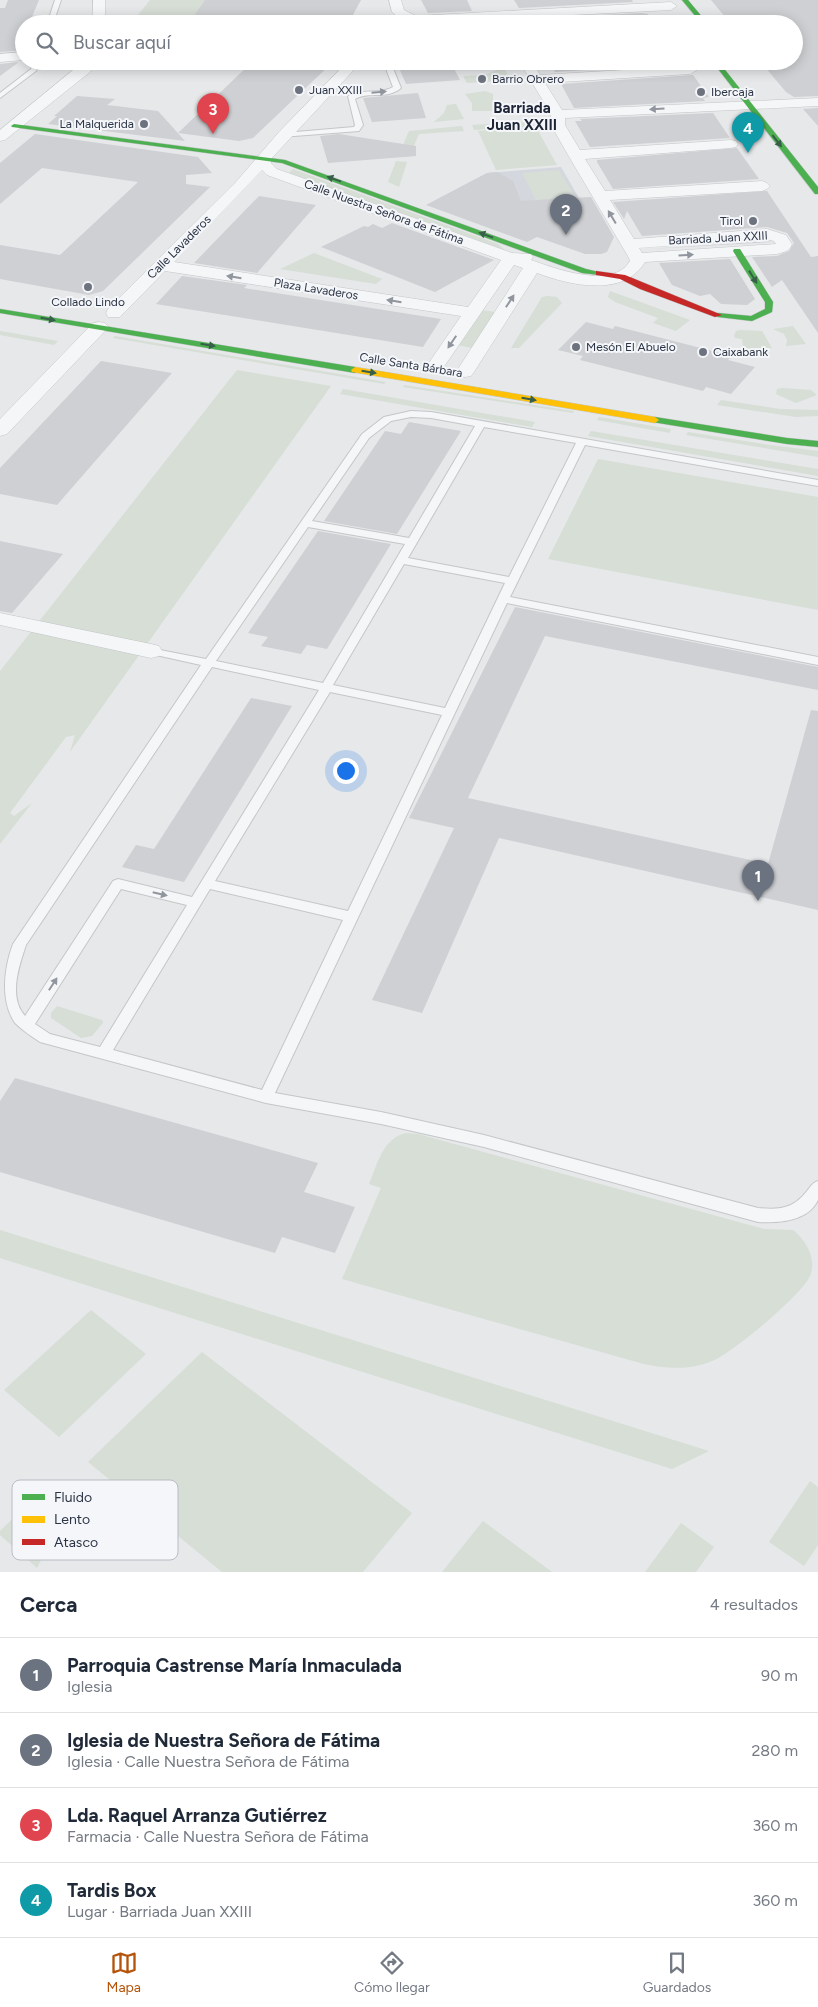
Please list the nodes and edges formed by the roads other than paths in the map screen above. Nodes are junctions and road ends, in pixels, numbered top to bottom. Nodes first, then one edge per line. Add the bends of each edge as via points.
1 (58, 0) edge
2 (99, 0) edge
3 (394, 0) edge
4 (540, 0) edge
5 (685, 0) edge
6 (668, 3) edge
7 (548, 12) junction
8 (53, 15) edge
9 (99, 15) edge
10 (389, 15) edge
11 (402, 15) edge
12 (530, 15) edge
13 (678, 15) edge
14 (698, 15) edge
15 (15, 57) edge
16 (0, 58) edge
17 (32, 70) edge
18 (84, 70) edge
19 (347, 70) edge
20 (390, 70) edge
21 (530, 70) edge
22 (690, 70) dead end
23 (722, 70) edge
24 (536, 79) junction
25 (758, 90) dead end
26 (0, 96) edge
27 (818, 102) edge
28 (770, 105) junction
29 (750, 106) junction
30 (558, 114) junction
31 (782, 119) dead end
32 (14, 126) junction
33 (284, 135) junction
34 (0, 137) edge
35 (731, 144) dead end
36 (576, 155) junction
37 (268, 166) junction
38 (762, 186) dead end
39 (818, 192) edge
40 (600, 196) junction
41 (628, 244) junction
42 (510, 251) junction
43 (737, 252) junction
44 (637, 258) junction
45 (160, 266) junction
46 (529, 267) junction
47 (578, 268) junction
48 (622, 277) junction
49 (0, 311) edge
50 (472, 313) junction
51 (110, 317) junction
52 (481, 424) junction
53 (0, 430) edge
54 (582, 442) junction
55 (818, 444) edge
56 (818, 483) edge
57 (305, 524) junction
58 (411, 542) junction
59 (401, 560) junction
60 (512, 581) junction
61 (503, 599) junction
62 (0, 618) edge
63 (155, 652) joint
64 (818, 661) edge
65 (210, 664) junction
66 (326, 688) junction
67 (450, 713) junction
68 (207, 884) junction
69 (195, 902) junction
70 (351, 917) junction
71 (27, 1025) junction
72 (103, 1054) junction
73 (266, 1097) junction
74 (818, 1187) edge

1 - 8 lane
2 - 9 street
3 - 10 street
3 - 11 street
4 - 7 street
5 - 14 main road
6 - 7 street
6 - 13 main road
7 - 12 street
15 - 16 street
17 - 26 lane
18 - 32 street
19 - 33 street
33 -> 20 lane via 356,129 359,125 350,98 397,88
21 - 24 street
22 - 24 street
23 - 29 main road
24 - 30 street
25 - 28 main road
27 - 28 street
28 - 29 street
28 - 31 main road
29 -> 30 street
29 -> 39 main road
30 - 36 street via 558,125
32 - 34 street
32 - 37 main road, Calle Nuestra Señora de Fátima
33 - 37 street
35 - 36 street
36 - 40 street
37 - 42 street, Calle Nuestra Señora de Fátima
37 - 45 street, Calle Lavaderos via 251,175
38 - 40 street
41 -> 40 street
41 - 43 street, Barriada Juan XXIII via 767,234 780,238 784,244 777,249
41 - 44 street
42 - 46 street, Calle Nuestra Señora de Fátima
42 - 47 main road, Calle Nuestra Señora de Fátima
42 - 50 street
44 -> 43 street, Barriada Juan XXIII
43 -> 48 main road, Barriada Juan XXIII via 769,302 769,310 752,319 724,317
44 - 48 street via 636,267
50 -> 45 street, Plaza Lavaderos
45 - 51 street, Calle Lavaderos
46 - 47 street, Calle Nuestra Señora de Fátima via 552,264
46 - 48 street, Calle Nuestra Señora de Fátima via 592,280
50 -> 46 street via 450,369
47 - 48 main road, Calle Nuestra Señora de Fátima
49 -> 51 main road, Calle Santa Bárbara
51 - 53 street, Calle Lavaderos
51 -> 55 main road, Calle Santa Bárbara via 691,426
52 - 54 lane
52 - 57 lane via 406,413 391,416 365,436
52 - 58 lane
54 - 56 lane
54 - 60 lane
57 - 58 lane
57 - 65 lane
58 - 59 lane
59 - 60 lane
59 - 66 lane
60 - 61 lane
61 - 64 lane
61 - 67 lane
62 - 63 street
63 - 65 lane
65 - 66 lane
65 - 71 lane via 20,944 9,988 17,1016
66 - 67 lane
66 - 68 lane
67 - 70 lane
68 - 69 lane
68 - 70 lane
71 -> 69 lane via 118,884
69 - 72 lane
70 - 73 lane
71 - 72 lane via 45,1038
72 - 73 lane
73 - 74 lane via 484,1141 758,1215 777,1217 793,1214 807,1203

